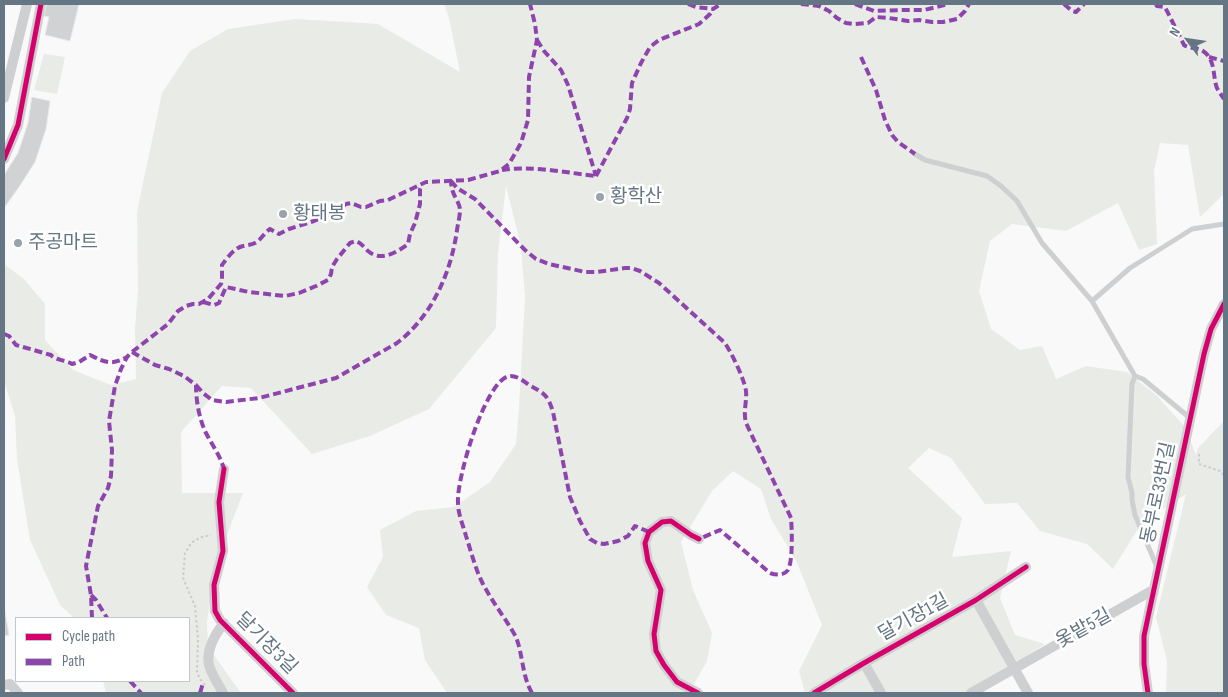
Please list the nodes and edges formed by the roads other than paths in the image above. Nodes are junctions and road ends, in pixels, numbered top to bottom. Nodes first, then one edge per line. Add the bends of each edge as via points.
1 (26, 4) edge
2 (42, 4) edge
3 (4, 98) edge
4 (915, 154) dead end
5 (4, 159) edge
6 (1224, 224) edge
7 (1092, 301) junction
8 (1224, 304) edge
9 (1135, 376) junction
10 (1190, 419) junction
11 (224, 468) dead end
12 (699, 539) dead end
13 (1026, 567) dead end
14 (1158, 569) junction
15 (1153, 590) junction
16 (976, 600) junction
17 (224, 623) junction
18 (864, 663) junction
19 (1014, 668) junction
20 (4, 685) edge
21 (18, 693) edge
22 (223, 693) edge
23 (293, 693) edge
24 (698, 693) edge
25 (814, 693) edge
26 (881, 693) edge
27 (971, 693) edge
28 (1028, 693) edge
29 (1148, 693) edge

1 - 3 street
2 - 5 street via 18,125
4 - 7 lane via 925,160 988,176 1001,186 1016,201 1042,243
6 - 7 lane via 1192,229 1130,268
7 - 9 lane
8 - 10 street, 동부로33번길 via 1211,329
9 - 10 lane via 1143,379
9 - 14 lane via 1128,477 1135,515
10 - 14 street, 동부로33번길
11 - 17 street, 달기장3길 via 219,502 223,551 214,585 215,610
12 - 24 street via 671,521 662,522 649,532 645,543 648,561 661,590 654,634 656,651 678,682
13 - 16 street, 달기장1길
14 - 15 street, 동부로33번길
15 - 19 street, 옻밭5길
15 - 29 street, 동부로33번길 via 1144,636
16 - 18 street, 달기장1길
16 - 19 street
17 - 22 street via 212,642 209,654 209,667
17 - 23 street, 달기장3길
18 - 25 street, 달기장1길
18 - 26 street
19 - 27 street, 옻밭5길
19 - 28 street
20 - 21 street via 10,684

